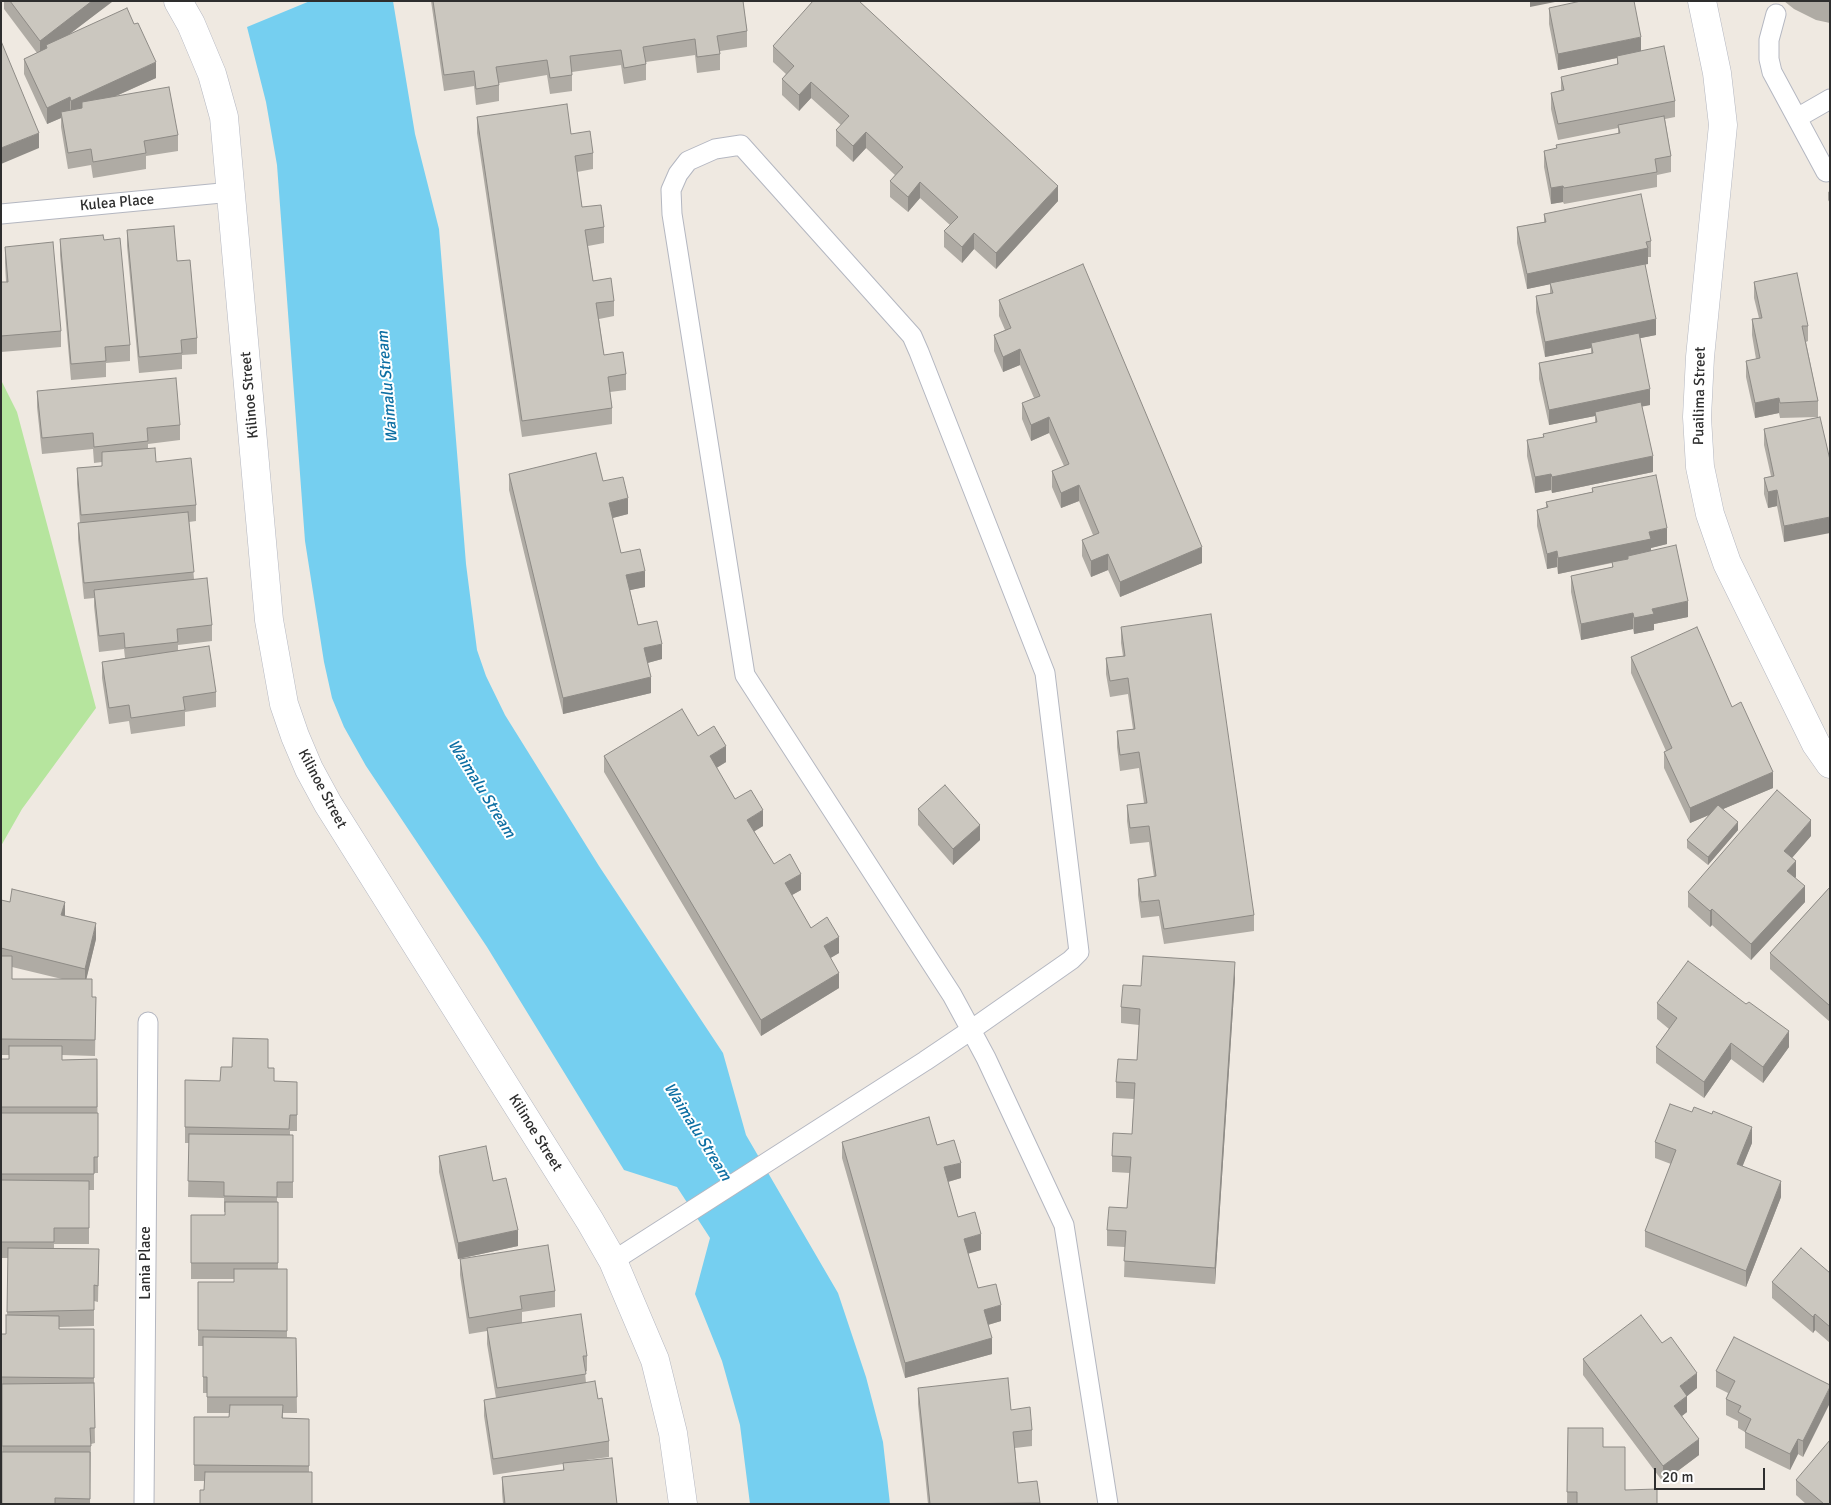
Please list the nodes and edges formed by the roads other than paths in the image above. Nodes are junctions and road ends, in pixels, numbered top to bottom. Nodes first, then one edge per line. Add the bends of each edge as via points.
1 (178, 1) edge
2 (1702, 1) edge
3 (1776, 14) dead end
4 (1830, 99) edge
5 (1796, 118) junction
6 (1826, 172) dead end
7 (232, 192) junction
8 (1, 214) edge
9 (1830, 764) edge
10 (148, 1022) dead end
11 (971, 1030) junction
12 (613, 1261) junction
13 (144, 1504) edge
14 (683, 1504) edge
15 (1108, 1504) edge

1 - 7 street, Kilinoe Street via 212,74 222,108
2 - 9 street, Puailima Street via 1717,73 1722,125 1700,357 1697,417 1700,467 1710,514 1727,563 1816,744
3 - 5 lane via 1769,40 1769,59 1772,72
4 - 5 lane
5 - 6 lane
7 - 8 lane, Kulea Place
7 - 12 street, Kilinoe Street via 269,620 284,704 295,736 328,804
10 - 13 lane, Lania Place
11 - 11 lane via 952,995 744,675 671,198 678,174 688,160 715,149 741,145 912,336 980,501 1045,673 1079,952
11 - 12 lane
11 - 15 lane via 1064,1225
12 - 14 street, Kilinoe Street via 655,1360 673,1433

